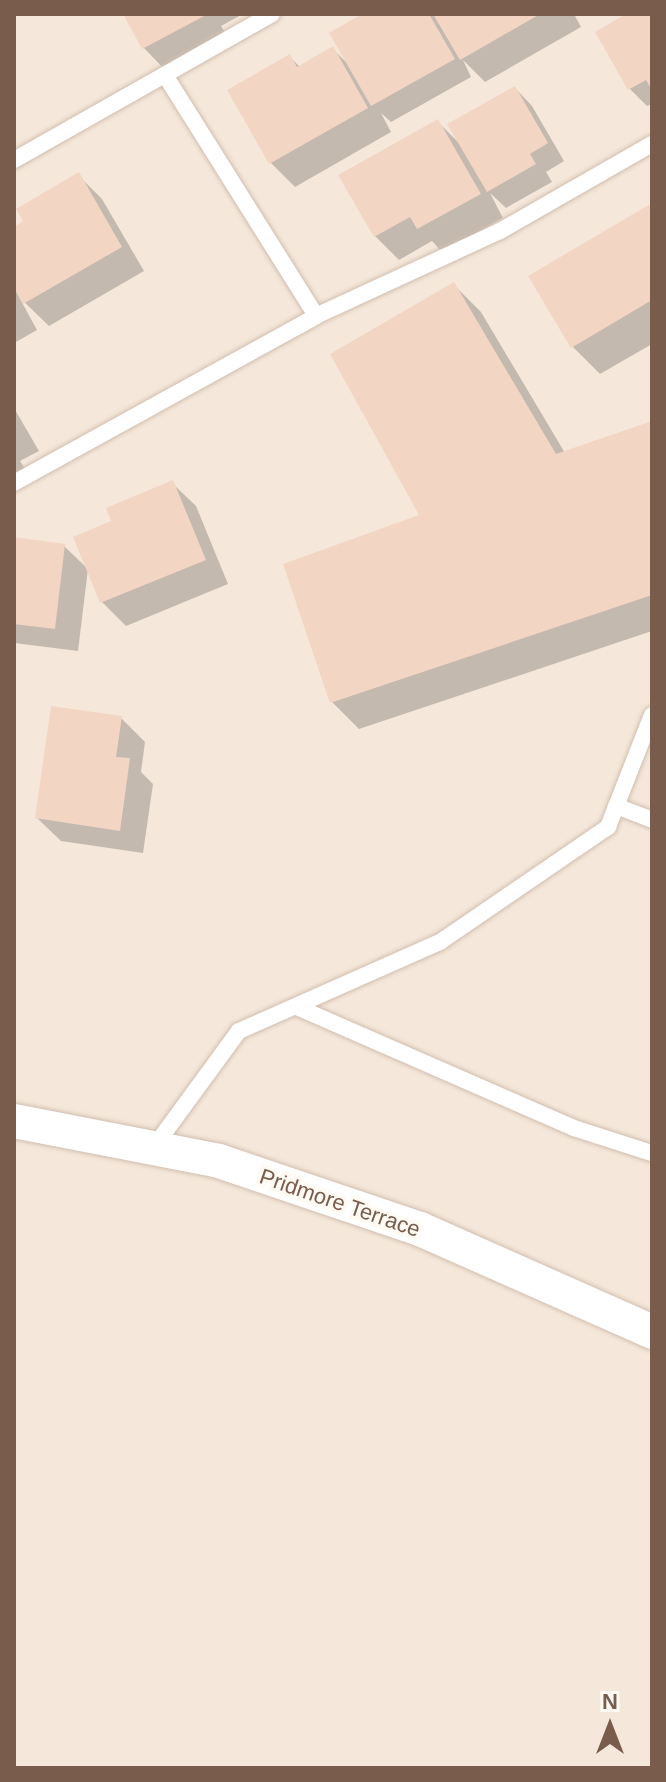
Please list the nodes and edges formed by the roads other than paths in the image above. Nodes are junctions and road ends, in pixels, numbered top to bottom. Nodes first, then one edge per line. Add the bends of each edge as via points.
1 (272, 14) edge
2 (165, 75) junction
3 (652, 144) edge
4 (14, 160) edge
5 (316, 316) junction
6 (14, 483) edge
7 (652, 715) edge
8 (616, 806) junction
9 (652, 820) edge
10 (297, 1007) junction
11 (14, 1121) edge
12 (154, 1147) junction
13 (652, 1153) edge
14 (652, 1332) edge

1 - 2 lane
2 - 4 lane
2 - 5 lane
3 - 5 lane via 500,231
5 - 6 lane
7 - 8 lane
8 - 9 lane
8 - 10 lane via 608,827 440,942
10 - 12 lane via 239,1031
10 - 13 lane via 574,1128
11 - 12 street, Pridmore Terrace
12 - 14 street, Pridmore Terrace via 219,1161 420,1229

